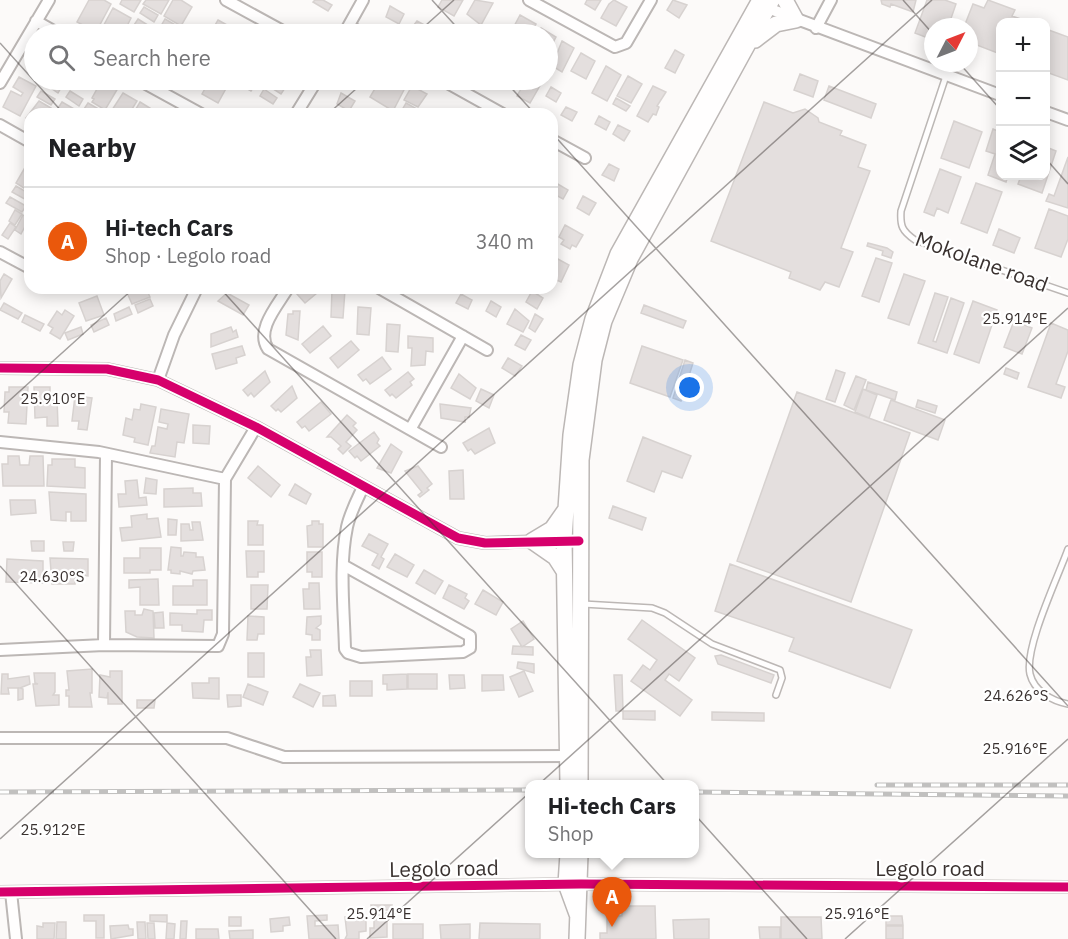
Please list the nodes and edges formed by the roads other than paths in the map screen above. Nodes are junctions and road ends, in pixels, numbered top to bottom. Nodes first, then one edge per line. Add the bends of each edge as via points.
1 (49, 0) edge
2 (226, 0) edge
3 (363, 0) edge
4 (529, 0) edge
5 (651, 0) edge
6 (785, 0) edge
7 (831, 0) edge
8 (764, 3) edge
9 (796, 20) junction
10 (36, 21) junction
11 (34, 24) edge
12 (41, 24) edge
13 (270, 24) edge
14 (349, 24) edge
15 (816, 28) junction
16 (24, 42) edge
17 (746, 48) junction
18 (946, 76) junction
19 (0, 83) edge
20 (157, 90) edge
21 (311, 90) edge
22 (459, 90) edge
23 (996, 94) edge
24 (190, 108) edge
25 (300, 108) edge
26 (488, 108) edge
27 (1050, 113) edge
28 (1068, 120) edge
29 (0, 124) edge
30 (24, 138) edge
31 (558, 143) edge
32 (585, 158) dead end
33 (0, 252) edge
34 (24, 265) edge
35 (1068, 293) edge
36 (193, 294) edge
37 (285, 294) edge
38 (393, 294) edge
39 (463, 336) junction
40 (487, 350) dead end
41 (0, 368) edge
42 (158, 380) junction
43 (256, 428) junction
44 (411, 428) junction
45 (0, 442) edge
46 (441, 447) dead end
47 (106, 454) junction
48 (225, 479) junction
49 (363, 487) junction
50 (567, 506) junction
51 (572, 540) junction
52 (532, 541) junction
53 (1068, 549) edge
54 (343, 565) junction
55 (564, 572) junction
56 (582, 604) junction
57 (104, 645) junction
58 (0, 650) edge
59 (776, 695) dead end
60 (1068, 704) edge
61 (0, 738) edge
62 (568, 756) junction
63 (568, 780) edge
64 (580, 780) edge
65 (569, 858) edge
66 (579, 858) edge
67 (573, 884) junction
68 (1068, 887) edge
69 (5, 892) edge
70 (16, 939) edge
71 (577, 939) edge

1 - 10 street
2 - 13 street
3 - 14 street
4 - 5 street via 615,47 626,43
6 - 9 main road
7 - 15 street
8 - 9 street
8 - 17 main road
8 - 50 main road via 618,254 606,283 581,365 571,435
9 - 15 street
9 - 17 main road via 768,29
10 - 11 street
10 - 12 street
15 - 18 street
16 - 19 street
17 - 51 main road via 648,222 604,321 586,408
18 - 23 street
18 - 35 lane, Mokolane road via 901,211 900,224 905,233 915,240
20 - 24 street
21 - 25 street
22 - 26 street
27 - 28 street
29 - 30 street
31 - 32 street
33 - 34 street
36 - 42 street
37 - 44 street via 266,326 263,336 268,349
38 - 39 street
39 - 40 street
39 - 44 street
41 - 42 street via 107,369
42 - 43 street
43 - 48 street
43 - 49 street
44 - 46 street
45 - 47 street
47 - 48 street
47 - 57 street
48 - 57 street via 221,642 214,648
49 - 52 street via 458,538 485,543
49 - 54 street via 348,525
50 - 51 main road
50 - 52 main road via 552,530
51 - 52 street
51 - 55 main road
51 - 56 main road
52 - 55 main road via 555,557
53 - 60 lane via 1032,644 1029,662 1030,676 1037,688 1050,699
54 - 54 street via 348,653 361,657 463,652 470,648 470,636
55 - 62 main road
56 - 59 lane via 652,608 665,613 712,644 780,670 782,678
56 - 64 main road
57 - 58 street
61 - 62 street via 227,738 284,757
62 - 63 main road
65 - 67 main road
66 - 67 main road
67 - 68 street, Legolo road
67 - 69 street, Legolo road
67 - 71 main road
69 - 70 street

